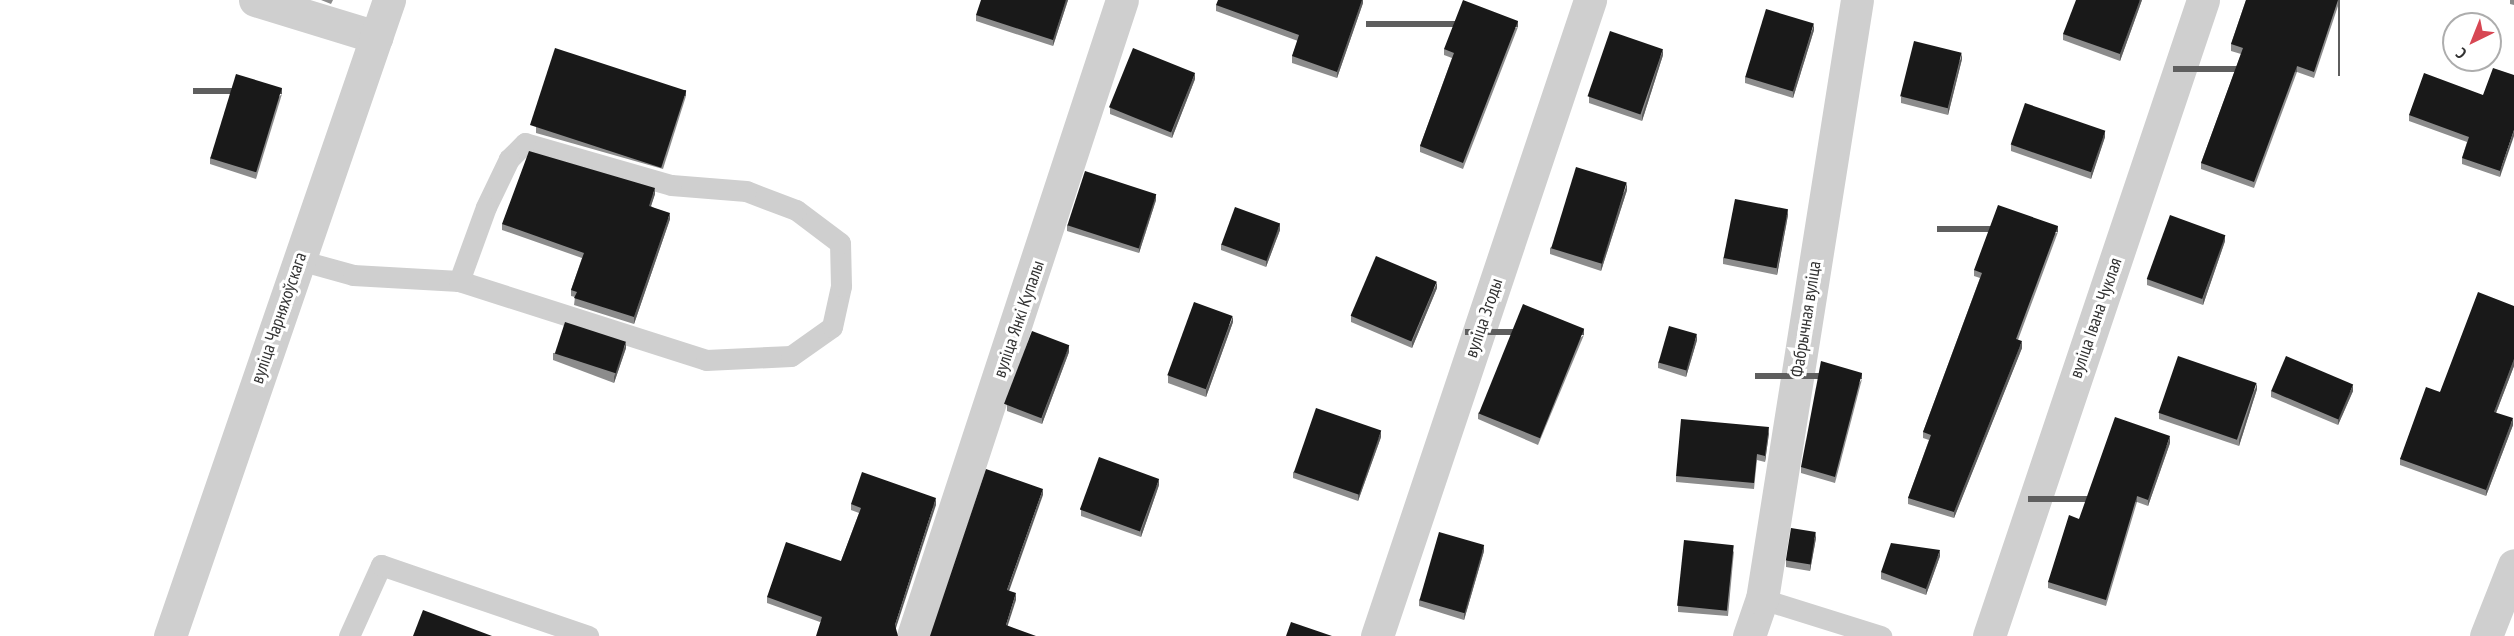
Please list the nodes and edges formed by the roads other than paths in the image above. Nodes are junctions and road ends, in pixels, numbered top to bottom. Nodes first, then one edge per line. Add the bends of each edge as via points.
1 (255, 0) edge
2 (389, 0) edge
3 (1122, 0) edge
4 (1590, 0) edge
5 (1857, 0) edge
6 (2203, 0) edge
7 (376, 37) junction
8 (299, 260) junction
9 (459, 281) junction
10 (2514, 565) edge
11 (1762, 599) junction
12 (170, 636) edge
13 (349, 636) edge
14 (588, 636) edge
15 (912, 636) edge
16 (1377, 636) edge
17 (1749, 636) edge
18 (1881, 636) edge
19 (1989, 636) edge
20 (2486, 636) edge

1 - 7 street
2 - 7 street, вуліца Чарняхоўскага
3 - 15 street, вуліца Янкі Купалы
4 - 16 street, вуліца Згоды
5 - 11 street, Фабрычная вуліца
6 - 19 street, вуліца Івана Чуклая
7 - 8 street, вуліца Чарняхоўскага
8 - 9 lane via 353,275
8 - 12 street, вуліца Чарняхоўскага
9 - 9 lane via 706,360 791,356 832,327 841,286 840,243 796,210 746,190 671,185 525,143 509,159 486,207
10 - 20 street
11 - 17 street, Фабрычная вуліца
11 - 18 lane
13 - 14 lane via 381,565

